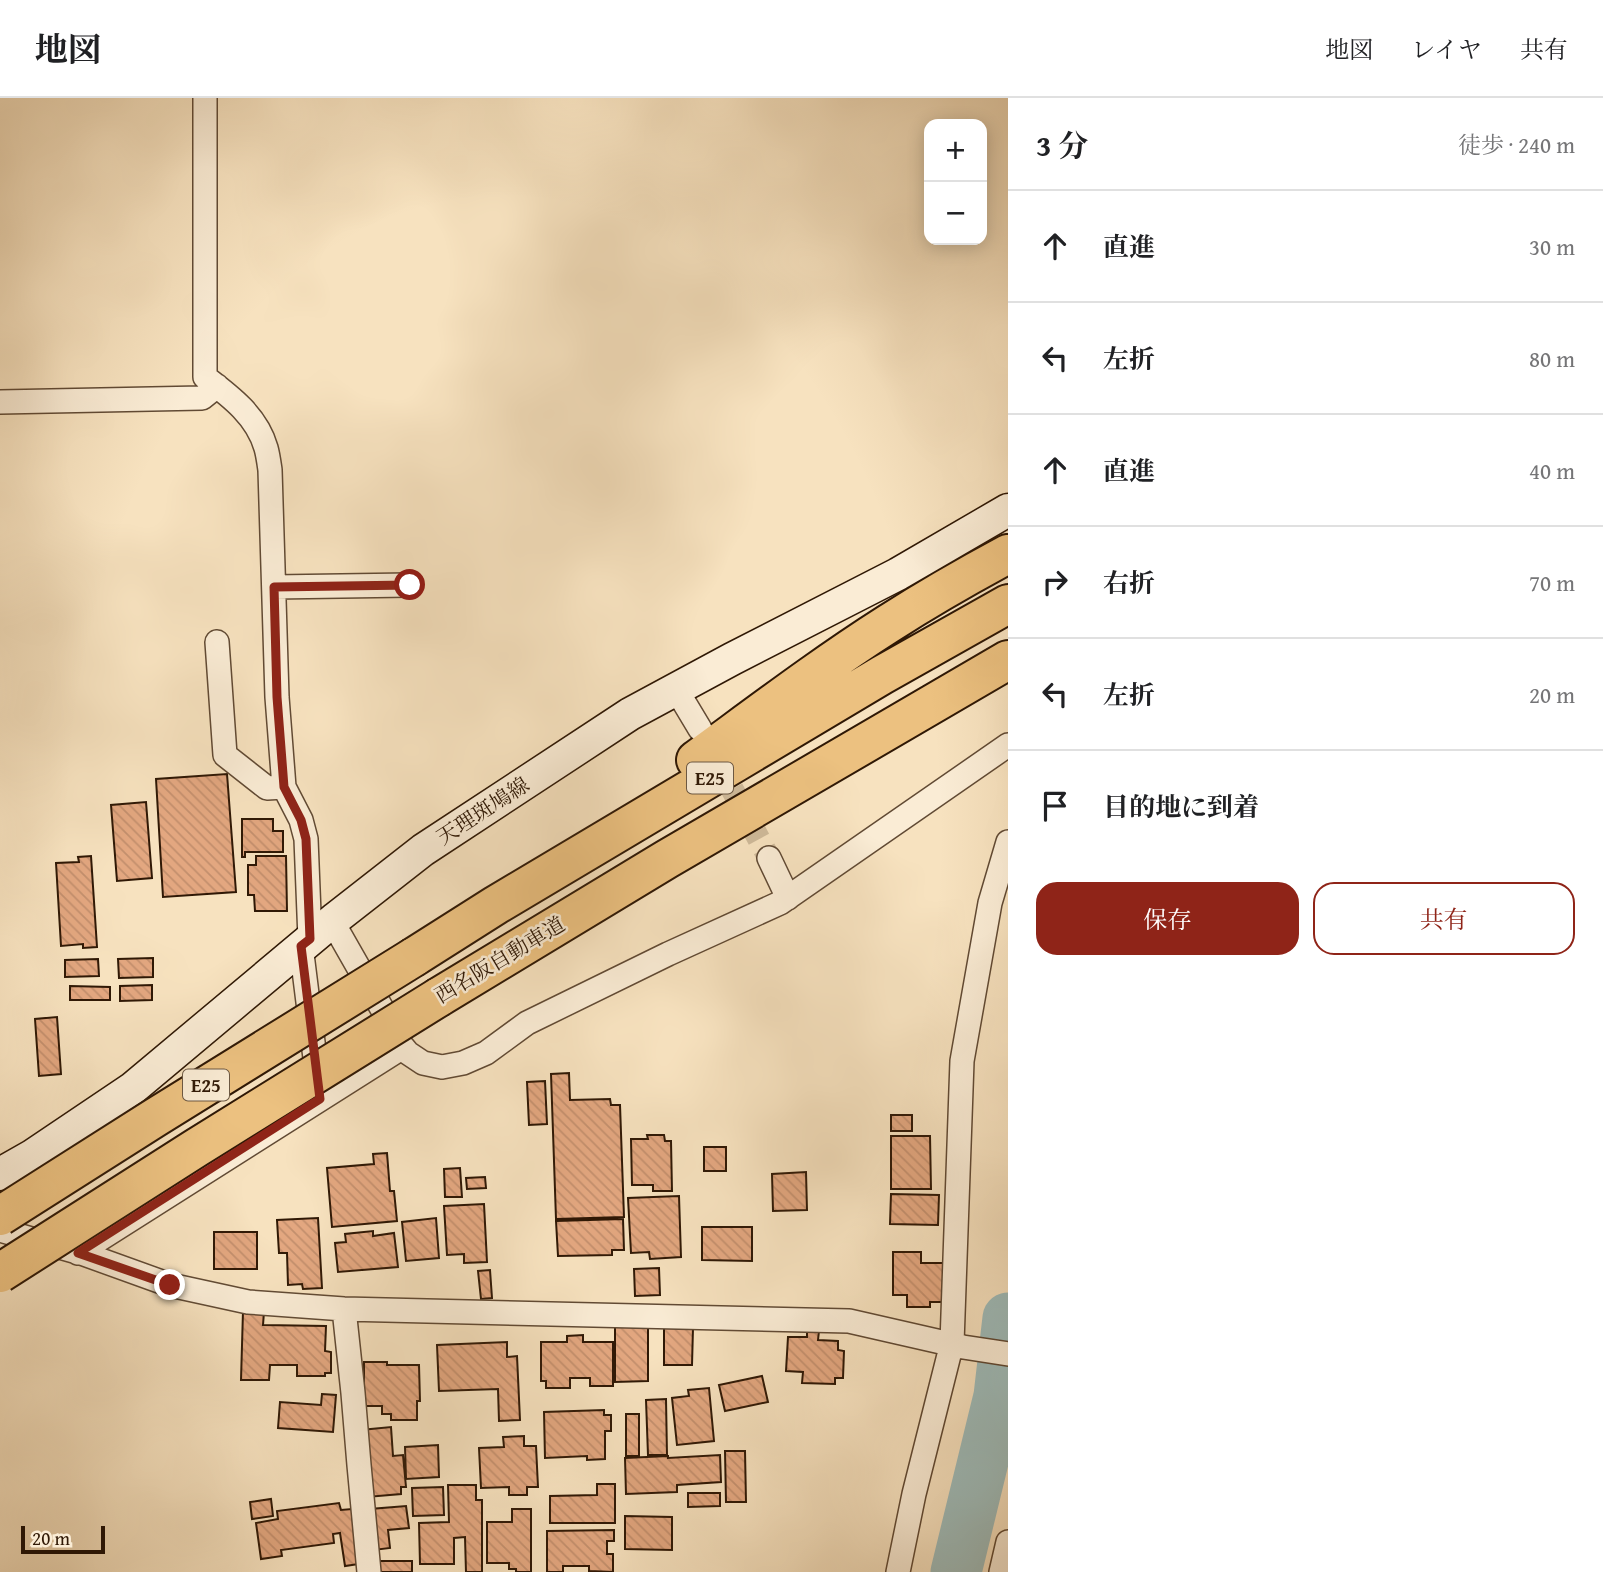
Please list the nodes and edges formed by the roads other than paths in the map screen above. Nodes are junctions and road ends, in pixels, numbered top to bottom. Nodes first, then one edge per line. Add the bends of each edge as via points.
1 (205, 98) edge
2 (217, 386) junction
3 (0, 402) edge
4 (1008, 510) edge
5 (1008, 554) edge
6 (410, 585) dead end
7 (274, 587) junction
8 (1008, 604) edge
9 (217, 642) dead end
10 (1008, 660) edge
11 (676, 689) junction
12 (700, 729) dead end
13 (1008, 745) edge
14 (284, 787) junction
15 (1008, 842) edge
16 (769, 858) tunnel mouth
17 (788, 898) junction
18 (496, 905) junction
19 (315, 936) junction
20 (403, 1047) junction
21 (320, 1099) junction
22 (0, 1174) edge
23 (0, 1216) edge
24 (0, 1230) edge
25 (78, 1253) junction
26 (0, 1273) edge
27 (344, 1309) junction
28 (957, 1345) junction
29 (1008, 1354) edge
30 (1008, 1542) edge
31 (369, 1572) edge
32 (898, 1572) edge
33 (1001, 1572) edge

1 - 2 street via 205,377
2 - 3 street via 202,398
2 - 7 street via 242,407 266,447
4 - 11 main road, 天理斑鳩線 via 898,574
5 - 18 highway via 887,624
6 - 7 street
7 - 14 street
8 - 18 highway, E25
9 - 14 street via 225,755 267,788
10 - 26 highway, 西名阪自動車道 / E25, bridge via 439,997
11 - 12 street
11 - 19 main road, 天理斑鳩線 via 630,714 424,850
13 - 17 street
14 - 19 street via 306,839
15 - 28 street via 990,903 962,1061
16 - 17 street
17 - 20 street via 527,1023 486,1053 463,1063 442,1067 423,1063
18 - 23 highway, E25, bridge
19 - 20 street
19 - 21 street
19 - 22 main road, 天理斑鳩線 via 133,1088
20 - 21 street
21 - 25 street
24 - 25 street
25 - 27 street via 170,1285 248,1302
27 - 28 street via 849,1321
27 - 31 street
28 - 29 street
28 - 32 street via 914,1494
30 - 33 street

